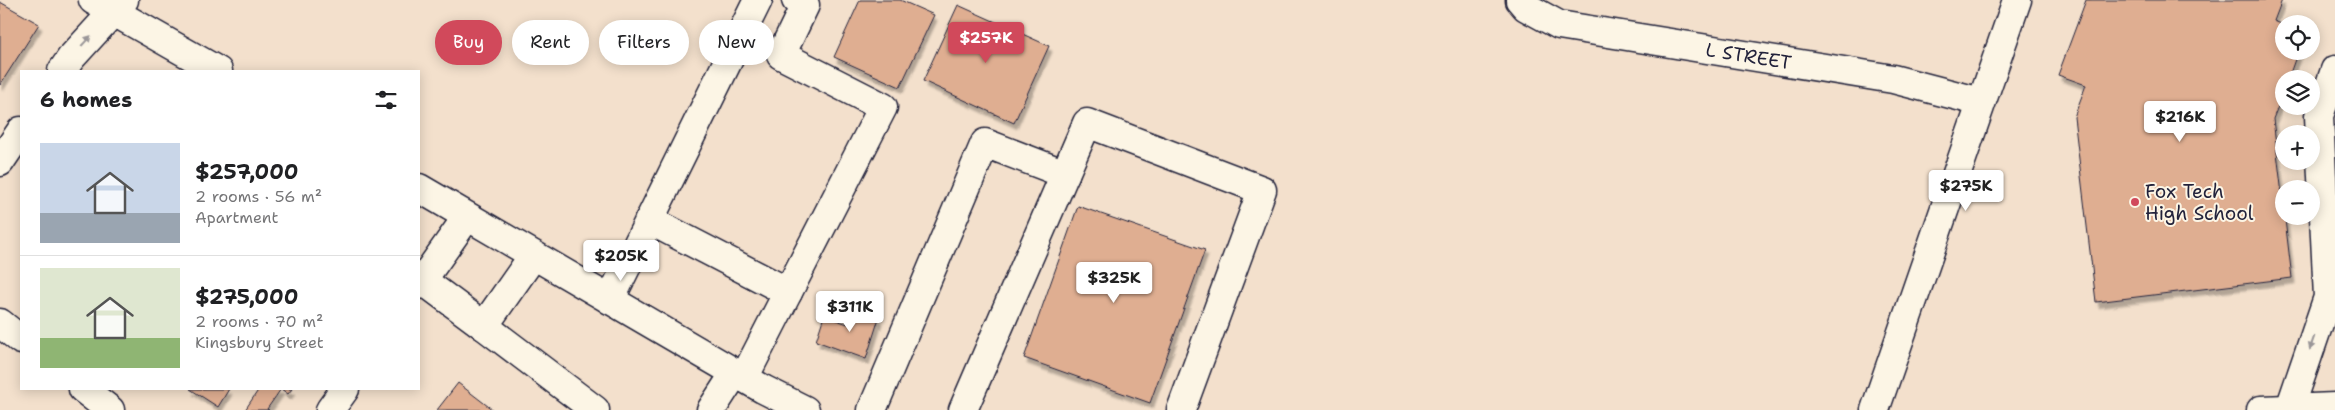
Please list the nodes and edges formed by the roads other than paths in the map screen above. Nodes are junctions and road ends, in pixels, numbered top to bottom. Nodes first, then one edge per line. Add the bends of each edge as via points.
1 (758, 0) edge
2 (796, 0) edge
3 (1520, 0) edge
4 (2017, 0) edge
5 (110, 4) edge
6 (63, 70) edge
7 (216, 70) edge
8 (2335, 70) edge
9 (1981, 102) junction
10 (20, 132) edge
11 (0, 162) edge
12 (1065, 174) junction
13 (2329, 179) edge
14 (420, 189) edge
15 (467, 217) junction
16 (648, 220) junction
17 (533, 256) junction
18 (420, 282) edge
19 (788, 292) junction
20 (610, 300) junction
21 (2332, 304) edge
22 (0, 323) edge
23 (484, 326) junction
24 (20, 339) edge
25 (739, 376) junction
26 (84, 390) edge
27 (344, 390) edge
28 (2335, 407) edge
29 (2290, 408) junction
30 (110, 410) edge
31 (330, 410) edge
32 (595, 410) edge
33 (711, 410) edge
34 (805, 410) edge
35 (872, 410) edge
36 (963, 410) edge
37 (1181, 410) edge
38 (1875, 410) edge
39 (2261, 410) edge

1 - 16 main road
2 - 19 main road via 805,5 781,55 883,107
3 - 9 main road, L STREET via 1558,26 1893,78
4 - 9 main road
6 -> 5 main road
5 - 7 main road
8 - 13 main road via 2319,116
9 - 38 main road
10 - 11 main road
12 - 35 main road via 985,143
12 - 36 main road
12 - 37 main road via 1087,123 1262,190
13 - 21 main road
14 - 15 main road
15 - 17 main road
15 - 18 main road
16 - 19 main road
16 - 20 main road
17 - 20 main road
17 - 23 main road
18 - 23 main road
19 - 25 main road
20 - 25 main road
21 -> 29 main road
22 - 24 main road
23 - 32 main road
25 - 33 main road
25 - 34 main road
26 - 30 main road
27 - 31 main road
28 - 29 main road
29 - 39 main road

